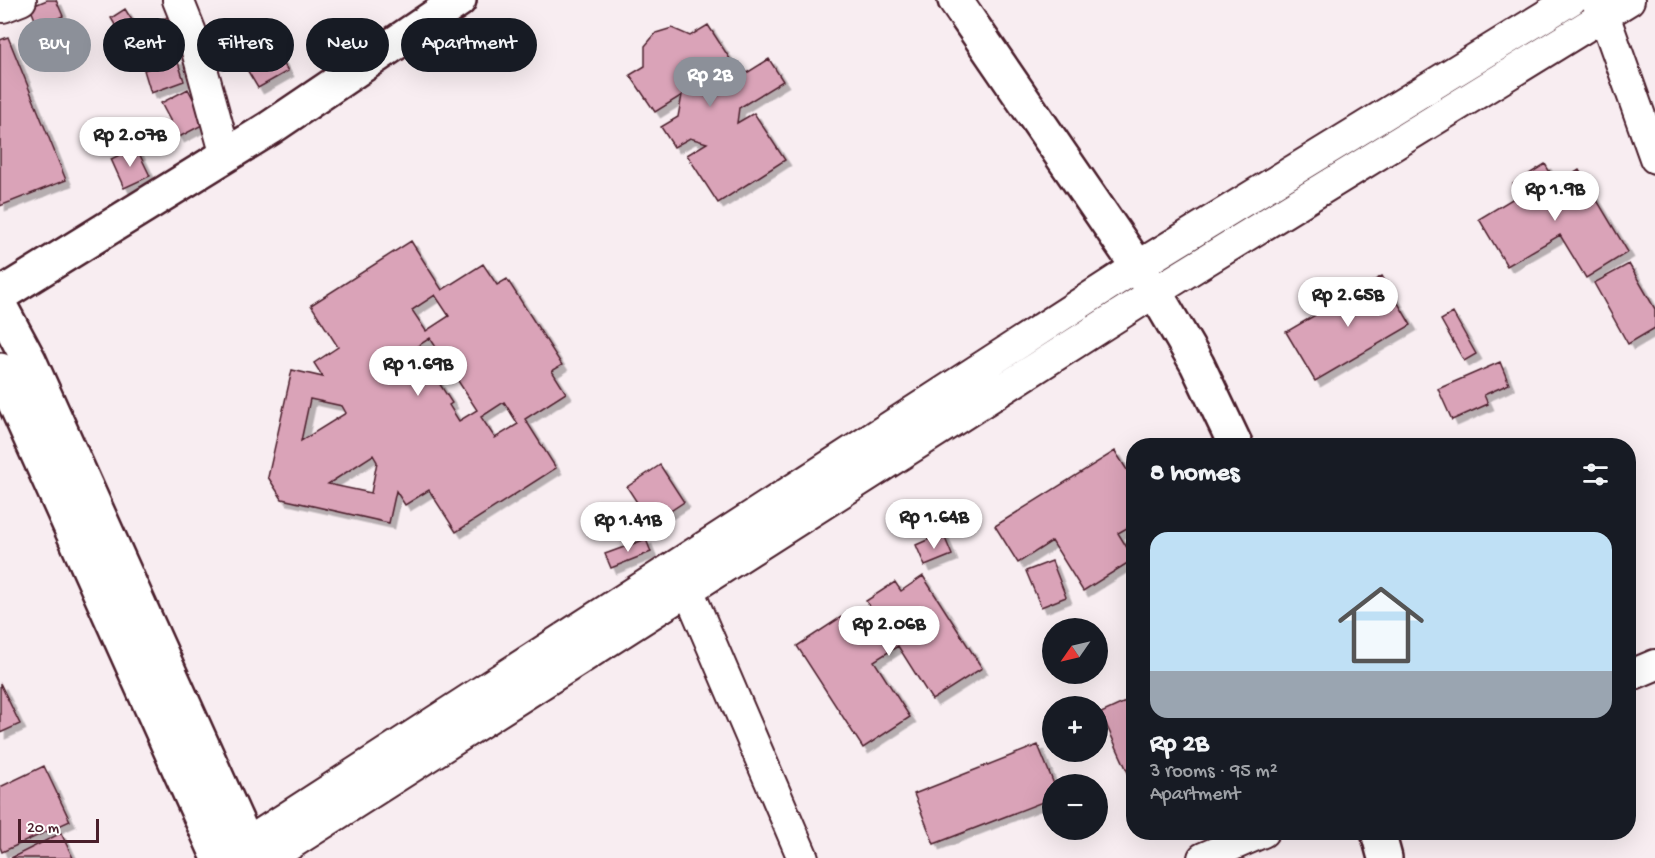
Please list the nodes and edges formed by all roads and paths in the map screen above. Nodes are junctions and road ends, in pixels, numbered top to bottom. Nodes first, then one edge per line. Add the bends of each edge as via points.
1 (178, 0) edge
2 (459, 0) edge
3 (955, 0) edge
4 (1570, 0) edge
5 (1609, 5) edge
6 (226, 156) junction
7 (1655, 158) edge
8 (1147, 279) junction
9 (0, 295) edge
10 (0, 306) edge
11 (0, 370) edge
12 (1232, 438) edge
13 (671, 567) junction
14 (688, 592) junction
15 (1655, 665) edge
16 (1636, 673) edge
17 (1245, 840) edge
18 (1380, 840) edge
19 (242, 855) edge
20 (803, 858) edge
21 (1203, 858) edge
22 (1385, 858) edge

1 - 6 street via 194,40
2 - 6 main road
3 - 8 main road
4 - 8 street
5 - 7 street
5 - 8 street
6 - 9 main road
8 - 12 main road via 1197,364
8 - 13 street
8 - 14 street
10 - 19 main road via 29,360
11 - 19 main road
13 - 14 street
13 - 19 street
14 - 19 street
14 - 20 street
15 - 16 street
17 - 21 street
18 - 22 main road

